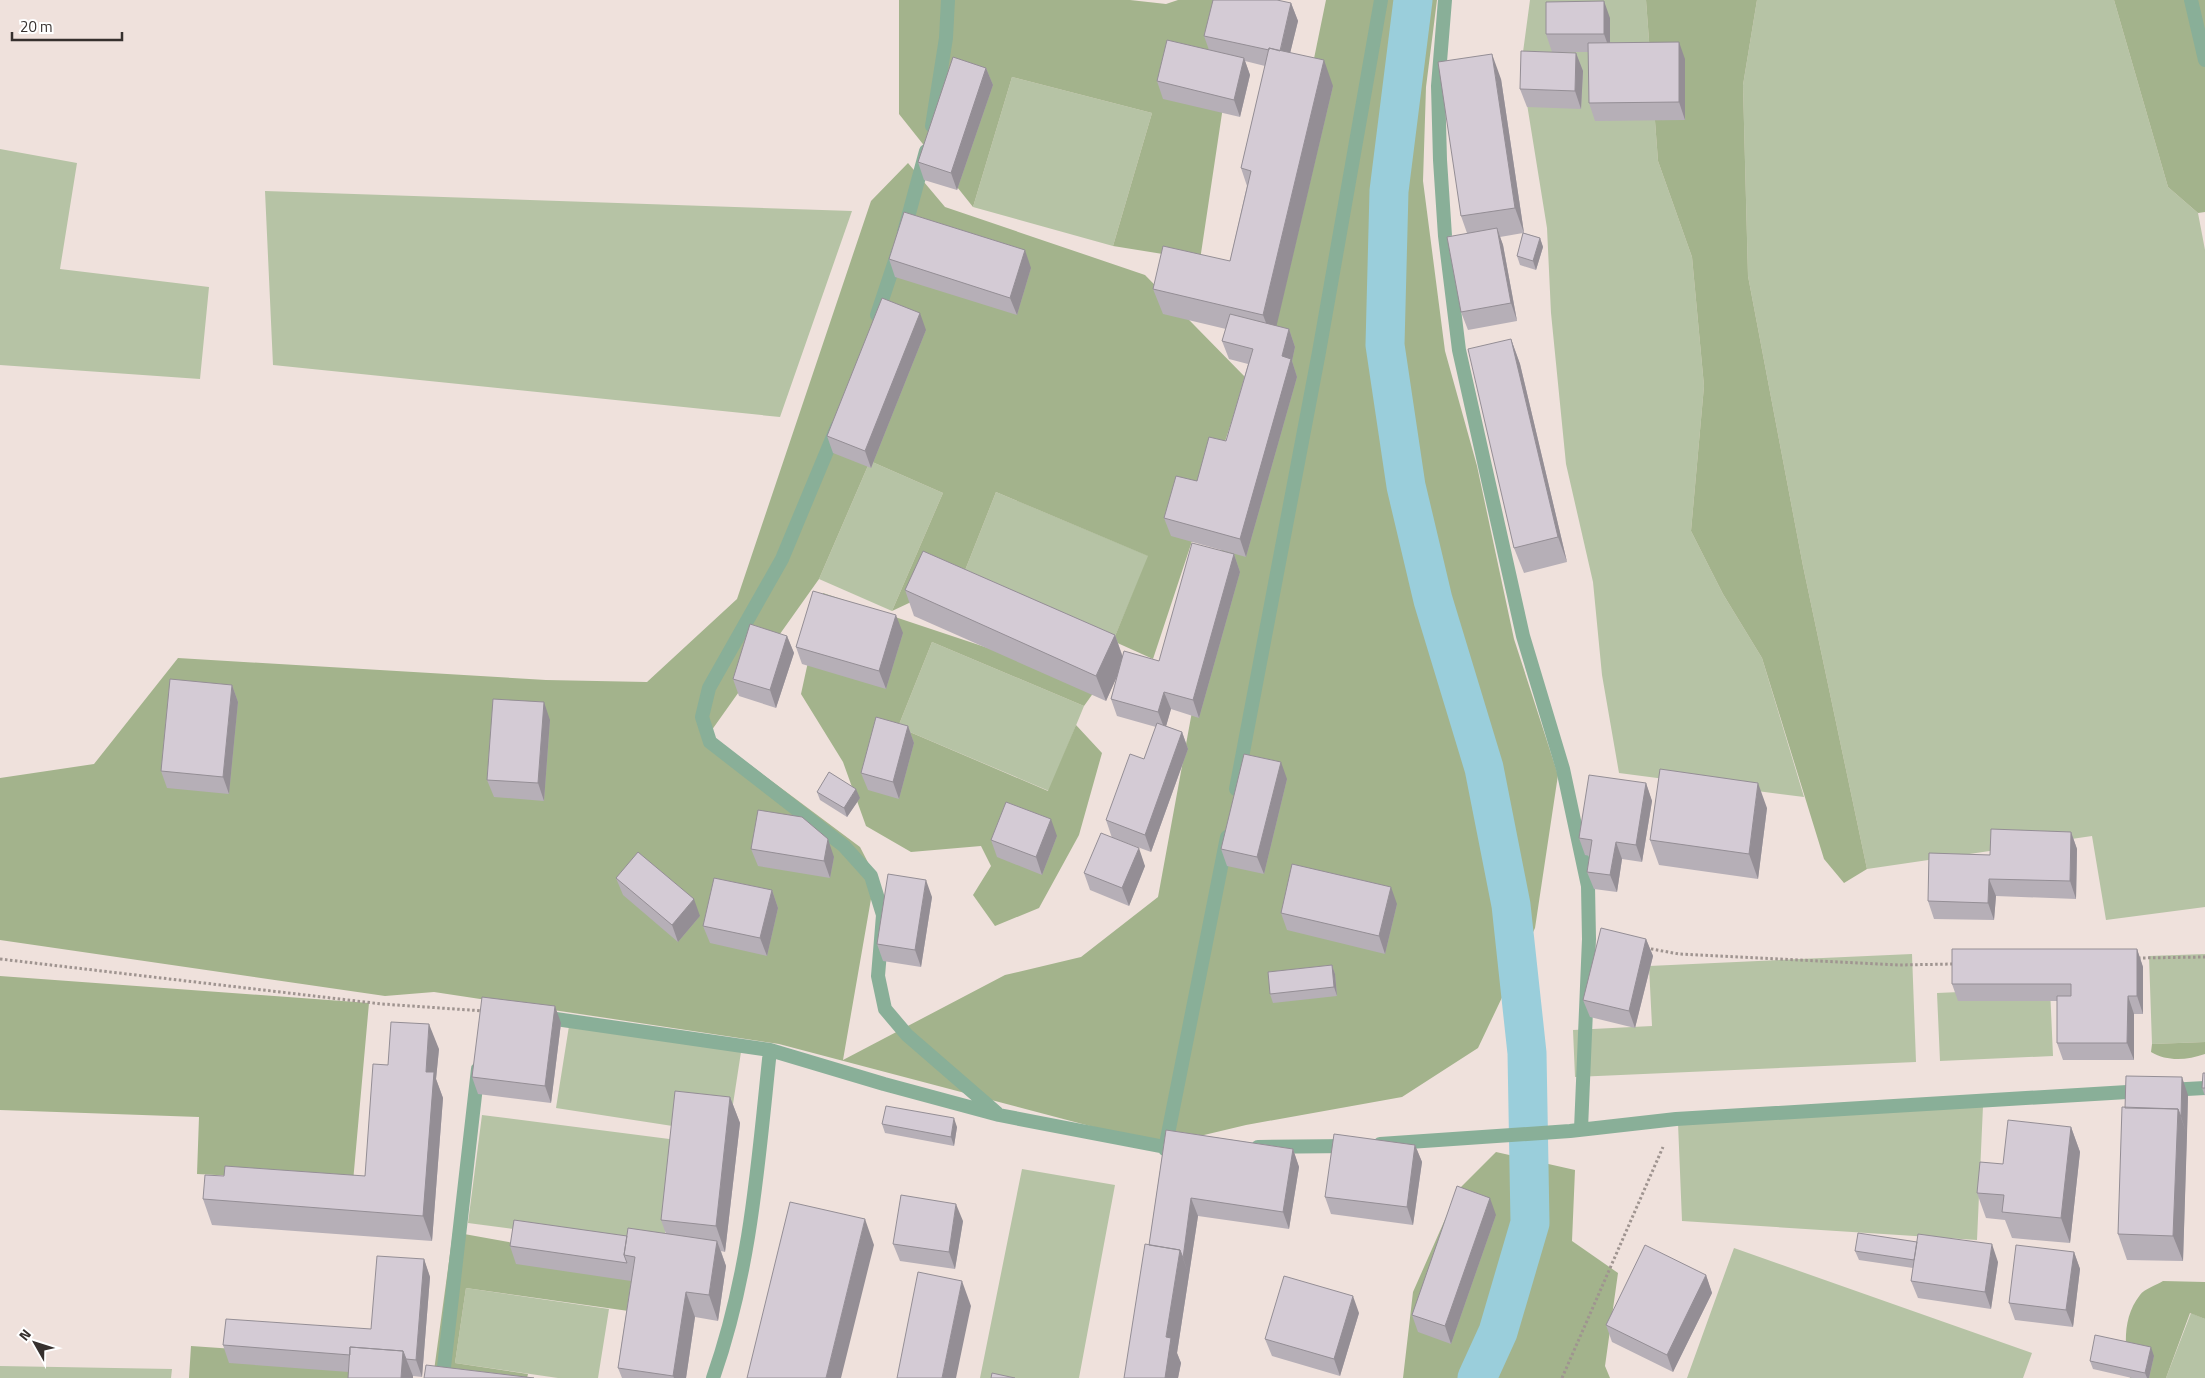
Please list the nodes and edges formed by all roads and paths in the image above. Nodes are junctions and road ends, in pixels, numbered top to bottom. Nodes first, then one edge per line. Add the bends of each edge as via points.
1 (948, 0) edge
2 (1381, 0) edge
3 (1445, 0) edge
4 (2191, 0) edge
5 (2205, 60) edge
6 (873, 327) edge
7 (843, 411) edge
8 (1234, 800) edge
9 (1230, 820) edge
10 (1643, 948) edge
11 (2205, 956) edge
12 (2136, 958) edge
13 (0, 959) edge
14 (1958, 964) edge
15 (485, 1011) joint
16 (532, 1016) edge
17 (770, 1050) junction
18 (2205, 1088) edge
19 (1000, 1115) junction
20 (1676, 1119) junction
21 (1575, 1130) junction
22 (1165, 1147) junction
23 (1194, 1147) edge
24 (1242, 1147) edge
25 (1162, 1166) edge
26 (443, 1376) edge
27 (713, 1378) edge
28 (1562, 1378) edge

1 - 6 street via 934,118 901,242
2 - 8 street via 1319,352
3 - 21 street via 1438,86 1440,160 1445,236 1459,350 1523,636 1563,769 1588,886 1590,939
4 - 5 street
7 - 19 street via 782,559 709,688 702,718 710,742 844,846 871,876 883,915 878,976 885,1009 908,1035
9 - 22 street
10 - 14 path via 1679,954 1899,965
11 - 12 path
13 - 15 path via 382,1004
15 - 26 street
16 - 17 street
17 - 19 street
17 - 27 street via 750,1236 730,1331
18 - 20 street
19 - 22 street
20 - 21 street
20 - 28 path
21 - 24 street via 1339,1147
22 - 23 street
22 - 25 street

